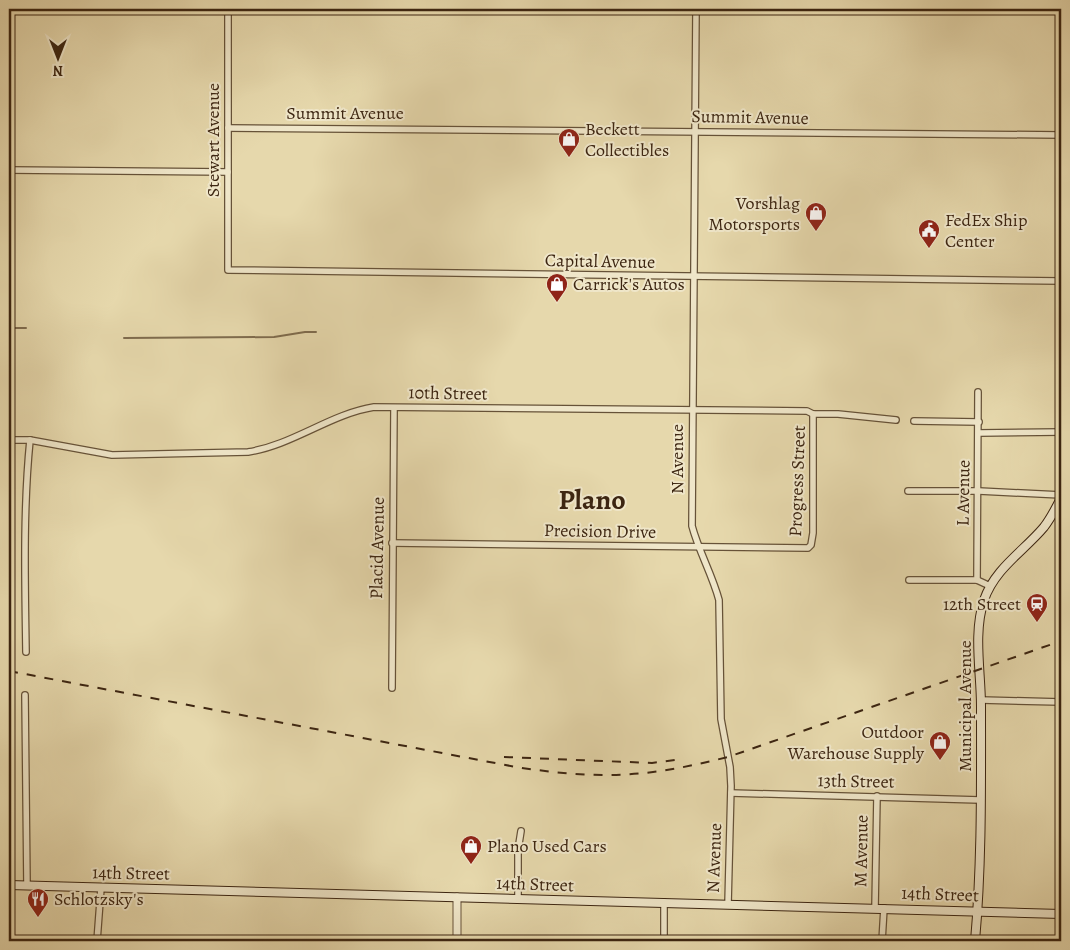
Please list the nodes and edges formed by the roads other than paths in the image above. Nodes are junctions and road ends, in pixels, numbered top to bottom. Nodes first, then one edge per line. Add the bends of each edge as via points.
1 (228, 9) edge
2 (696, 9) edge
3 (228, 128) junction
4 (695, 132) junction
5 (1061, 135) edge
6 (9, 170) edge
7 (228, 172) junction
8 (228, 270) joint
9 (694, 277) junction
10 (1061, 281) edge
11 (978, 392) dead end
12 (394, 408) junction
13 (692, 411) junction
14 (813, 414) junction
15 (896, 420) dead end
16 (914, 421) dead end
17 (978, 422) junction
18 (1061, 432) edge
19 (979, 433) junction
20 (9, 440) edge
21 (30, 440) junction
22 (908, 491) dead end
23 (979, 491) junction
24 (1061, 496) edge
25 (392, 543) junction
26 (698, 547) junction
27 (808, 548) joint
28 (909, 580) dead end
29 (977, 580) junction
30 (990, 586) junction
31 (26, 652) dead end
32 (392, 688) dead end
33 (25, 695) dead end
34 (981, 700) junction
35 (1061, 702) edge
36 (731, 793) junction
37 (877, 796) junction
38 (980, 800) junction
39 (521, 831) dead end
40 (9, 885) edge
41 (27, 886) junction
42 (101, 888) junction
43 (457, 897) junction
44 (518, 898) junction
45 (664, 902) junction
46 (728, 904) junction
47 (875, 908) junction
48 (884, 908) junction
49 (978, 910) junction
50 (1061, 914) edge
51 (97, 941) edge
52 (457, 941) edge
53 (664, 941) edge
54 (882, 941) edge
55 (975, 941) edge

1 - 3 street, Stewart Avenue
2 - 4 street, N Avenue
3 - 4 street, Summit Avenue
3 - 7 street, Stewart Avenue
4 - 5 street, Summit Avenue
4 - 9 street, N Avenue
6 - 7 street
7 - 8 street, Stewart Avenue
8 - 9 street, Capital Avenue
9 - 10 street, Capital Avenue
9 - 13 street, N Avenue
11 - 17 street, L Avenue
12 - 13 street, 10th Street
12 - 21 street, 10th Street via 374,407 356,411 284,443 248,452 112,455
12 - 25 street, Placid Avenue
13 - 14 street, 10th Street via 807,411
13 - 26 street, N Avenue via 692,526
14 - 15 street, 10th Street
14 - 27 street, Progress Street via 814,527
16 - 17 street
17 - 19 street, L Avenue
18 - 19 street
19 - 23 street, L Avenue
20 - 21 street, 10th Street
21 - 31 street
22 - 23 street
23 - 24 street
23 - 29 street, L Avenue
24 - 30 main road, Municipal Avenue via 1042,528
25 - 26 street, Precision Drive
25 - 32 street, Placid Avenue
26 - 27 street, Precision Drive
26 - 36 street, N Avenue via 718,600 721,719
28 - 29 street
29 - 30 street
30 - 34 main road, Municipal Avenue via 980,624
33 - 41 street
34 - 35 street
34 - 38 main road, Municipal Avenue
36 - 37 street, 13th Street
36 - 46 street, N Avenue
37 - 38 street, 13th Street
37 - 47 street, M Avenue
38 - 49 main road, Municipal Avenue
39 - 44 street
40 - 41 main road, 14th Street
41 - 42 main road, 14th Street
42 - 43 main road, 14th Street
42 - 51 street
43 - 44 main road, 14th Street
43 - 52 street
44 - 45 main road, 14th Street
45 - 46 main road, 14th Street
45 - 53 street
46 - 47 main road, 14th Street
47 - 48 main road, 14th Street
48 - 49 main road, 14th Street
48 - 54 street, M Avenue
49 - 50 main road, 14th Street
49 - 55 main road, Municipal Avenue

